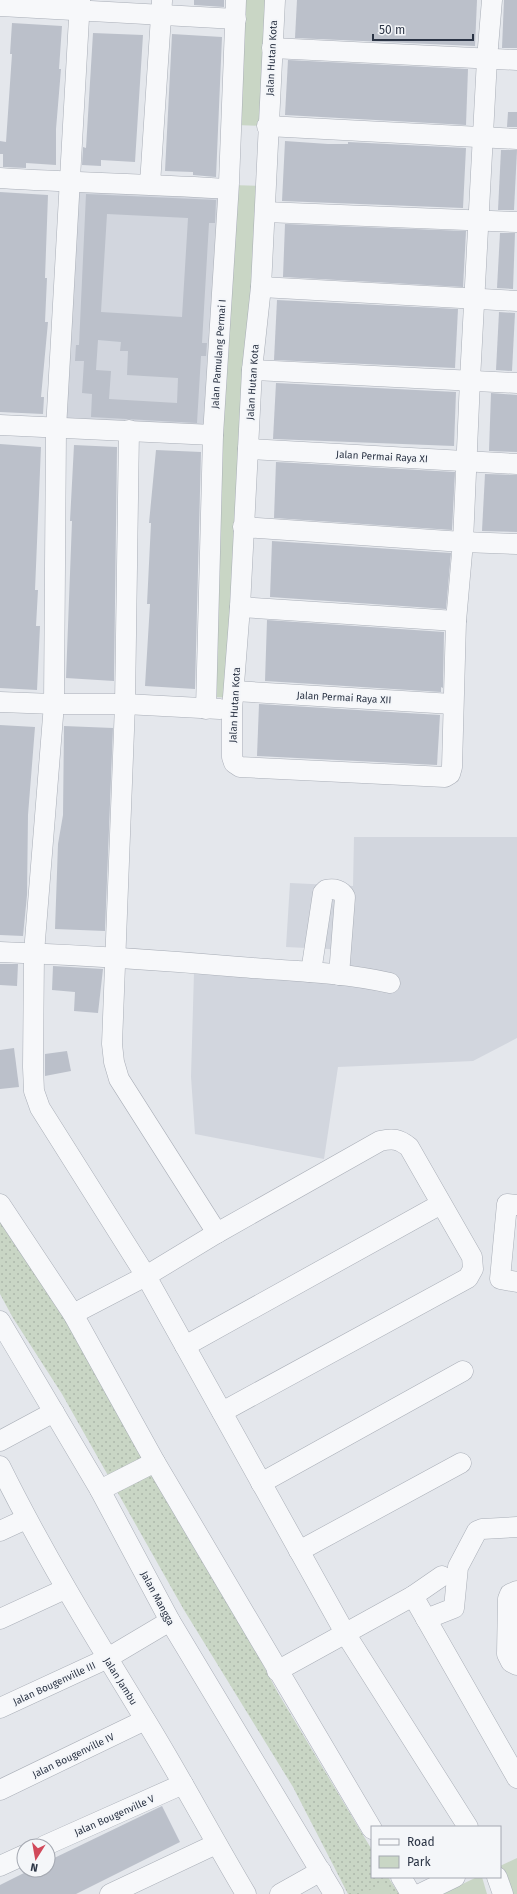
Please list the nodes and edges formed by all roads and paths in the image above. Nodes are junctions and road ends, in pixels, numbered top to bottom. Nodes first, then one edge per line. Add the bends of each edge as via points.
1 (275, 0) edge
2 (492, 0) edge
3 (80, 5) edge
4 (0, 6) edge
5 (162, 7) edge
6 (236, 10) edge
7 (272, 48) junction
8 (487, 59) junction
9 (517, 60) edge
10 (267, 126) junction
11 (483, 138) junction
12 (517, 139) edge
13 (0, 178) edge
14 (69, 183) junction
15 (150, 184) junction
16 (228, 188) junction
17 (265, 212) junction
18 (479, 221) junction
19 (517, 222) edge
20 (261, 287) junction
21 (474, 298) junction
22 (517, 301) edge
23 (252, 370) junction
24 (470, 380) junction
25 (517, 383) edge
26 (0, 425) edge
27 (56, 429) junction
28 (129, 430) junction
29 (213, 435) junction
30 (248, 449) junction
31 (466, 461) junction
32 (517, 464) edge
33 (243, 526) junction
34 (463, 542) junction
35 (517, 544) edge
36 (240, 607) junction
37 (456, 621) junction
38 (233, 700) junction
39 (0, 702) edge
40 (54, 704) junction
41 (125, 704) junction
42 (453, 704) junction
43 (206, 709) junction
44 (0, 952) edge
45 (34, 953) junction
46 (117, 957) junction
47 (311, 972) junction
48 (339, 974) junction
49 (390, 983) dead end
50 (0, 1204) edge
51 (441, 1204) junction
52 (517, 1205) edge
53 (217, 1233) junction
54 (146, 1276) junction
55 (517, 1282) edge
56 (73, 1314) junction
57 (0, 1321) edge
58 (185, 1346) junction
59 (463, 1371) dead end
60 (54, 1412) junction
61 (222, 1412) junction
62 (0, 1441) edge
63 (155, 1462) junction
64 (461, 1463) dead end
65 (0, 1466) edge
66 (261, 1483) junction
67 (100, 1490) junction
68 (26, 1519) junction
69 (517, 1527) edge
70 (0, 1531) edge
71 (299, 1551) junction
72 (442, 1576) dead end
73 (64, 1589) junction
74 (517, 1591) edge
75 (413, 1596) junction
76 (0, 1619) edge
77 (426, 1619) junction
78 (170, 1622) junction
79 (345, 1633) junction
80 (106, 1659) junction
81 (517, 1665) edge
82 (277, 1671) junction
83 (0, 1708) edge
84 (145, 1720) junction
85 (517, 1778) edge
86 (183, 1784) junction
87 (0, 1790) edge
88 (467, 1826) edge
89 (371, 1827) edge
90 (56, 1841) edge
91 (216, 1844) junction
92 (16, 1859) edge
93 (0, 1866) edge
94 (321, 1871) junction
95 (402, 1878) edge
96 (453, 1878) edge
97 (497, 1878) edge
98 (110, 1894) edge
99 (246, 1894) edge
100 (280, 1894) edge
101 (334, 1894) edge
102 (411, 1894) edge
103 (420, 1894) edge
104 (503, 1894) edge

1 - 7 street, Jalan Hutan Kota
2 - 8 street
3 - 4 street
3 - 5 street
3 - 14 street
5 - 6 street
5 - 15 street
6 - 16 street, Jalan Pamulang Permai I
7 - 8 street
7 - 10 street, Jalan Hutan Kota
8 - 9 street
8 - 11 street
10 - 11 street
10 - 17 street, Jalan Hutan Kota
11 - 12 street
11 - 18 street
13 - 14 street
14 - 15 street
14 - 27 street
15 - 16 street
16 - 29 street, Jalan Pamulang Permai I
17 - 18 street
17 - 20 street, Jalan Hutan Kota
18 - 19 street
18 - 21 street
20 - 21 street
20 - 23 street, Jalan Hutan Kota
21 - 22 street
21 - 24 street
23 - 24 street
23 - 30 street, Jalan Hutan Kota
24 - 25 street
24 - 31 street
26 - 27 street
27 - 28 street
27 - 40 street
28 - 29 street
28 - 41 street
29 - 43 street, Jalan Pamulang Permai I
30 - 31 street, Jalan Permai Raya XI
30 - 33 street, Jalan Hutan Kota
31 - 32 street, Jalan Permai Raya XI
31 - 34 street
33 - 34 street
33 - 36 street, Jalan Hutan Kota
34 - 35 street
34 - 37 street
36 - 37 street
36 - 38 street, Jalan Hutan Kota
37 - 42 street
38 - 42 street, Jalan Permai Raya XII
38 - 42 street, Jalan Hutan Kota via 232,756 234,763 240,767 445,777 450,774 452,767
38 - 43 street, Jalan Permai Raya XII
39 - 40 street, Jalan Permai Raya XII
40 - 41 street, Jalan Permai Raya XII
40 - 45 street
41 - 43 street, Jalan Permai Raya XII
41 - 46 street
44 - 45 street
45 - 46 street
45 - 54 street via 33,1067 34,1090 38,1102
46 - 47 street
46 - 53 street via 112,1044 119,1079
47 - 48 street
47 - 48 street via 324,893 326,890 335,890 341,891 345,897
48 - 49 street
50 - 56 street
51 - 53 street via 409,1147 400,1139 391,1138 380,1141
51 - 58 street
51 - 61 street via 472,1257 473,1269 468,1278
52 - 55 street via 507,1204 500,1279
53 - 54 street
54 - 56 street
54 - 58 street
56 - 63 street
57 - 60 street, Jalan Mangga
58 - 61 street
59 - 66 street
60 - 62 street
60 - 67 street, Jalan Mangga
61 - 66 street
63 - 67 street
63 - 82 street
64 - 71 street
65 - 68 street, Jalan Jambu
66 - 71 street
67 - 78 street, Jalan Mangga
68 - 70 street
68 - 73 street, Jalan Jambu
69 - 77 street via 477,1531 458,1567 454,1608
71 - 79 street
72 - 75 street
73 - 76 street
73 - 80 street, Jalan Jambu
74 - 81 street via 510,1594 508,1599 507,1654 510,1662
75 - 77 street
75 - 79 street
77 - 85 street
78 - 80 street, Jalan Bougenville III
78 - 94 street, Jalan Mangga
79 - 82 street
79 - 88 street
80 - 83 street, Jalan Bougenville III
80 - 84 street, Jalan Jambu
82 - 89 street
84 - 86 street, Jalan Jambu
84 - 87 street, Jalan Bougenville IV
86 - 90 street, Jalan Bougenville V
86 - 91 street, Jalan Jambu
91 - 98 street
91 - 99 street, Jalan Jambu
92 - 93 street
94 - 100 street
94 - 101 street, Jalan Mangga
95 - 102 street
96 - 103 street
97 - 104 street

